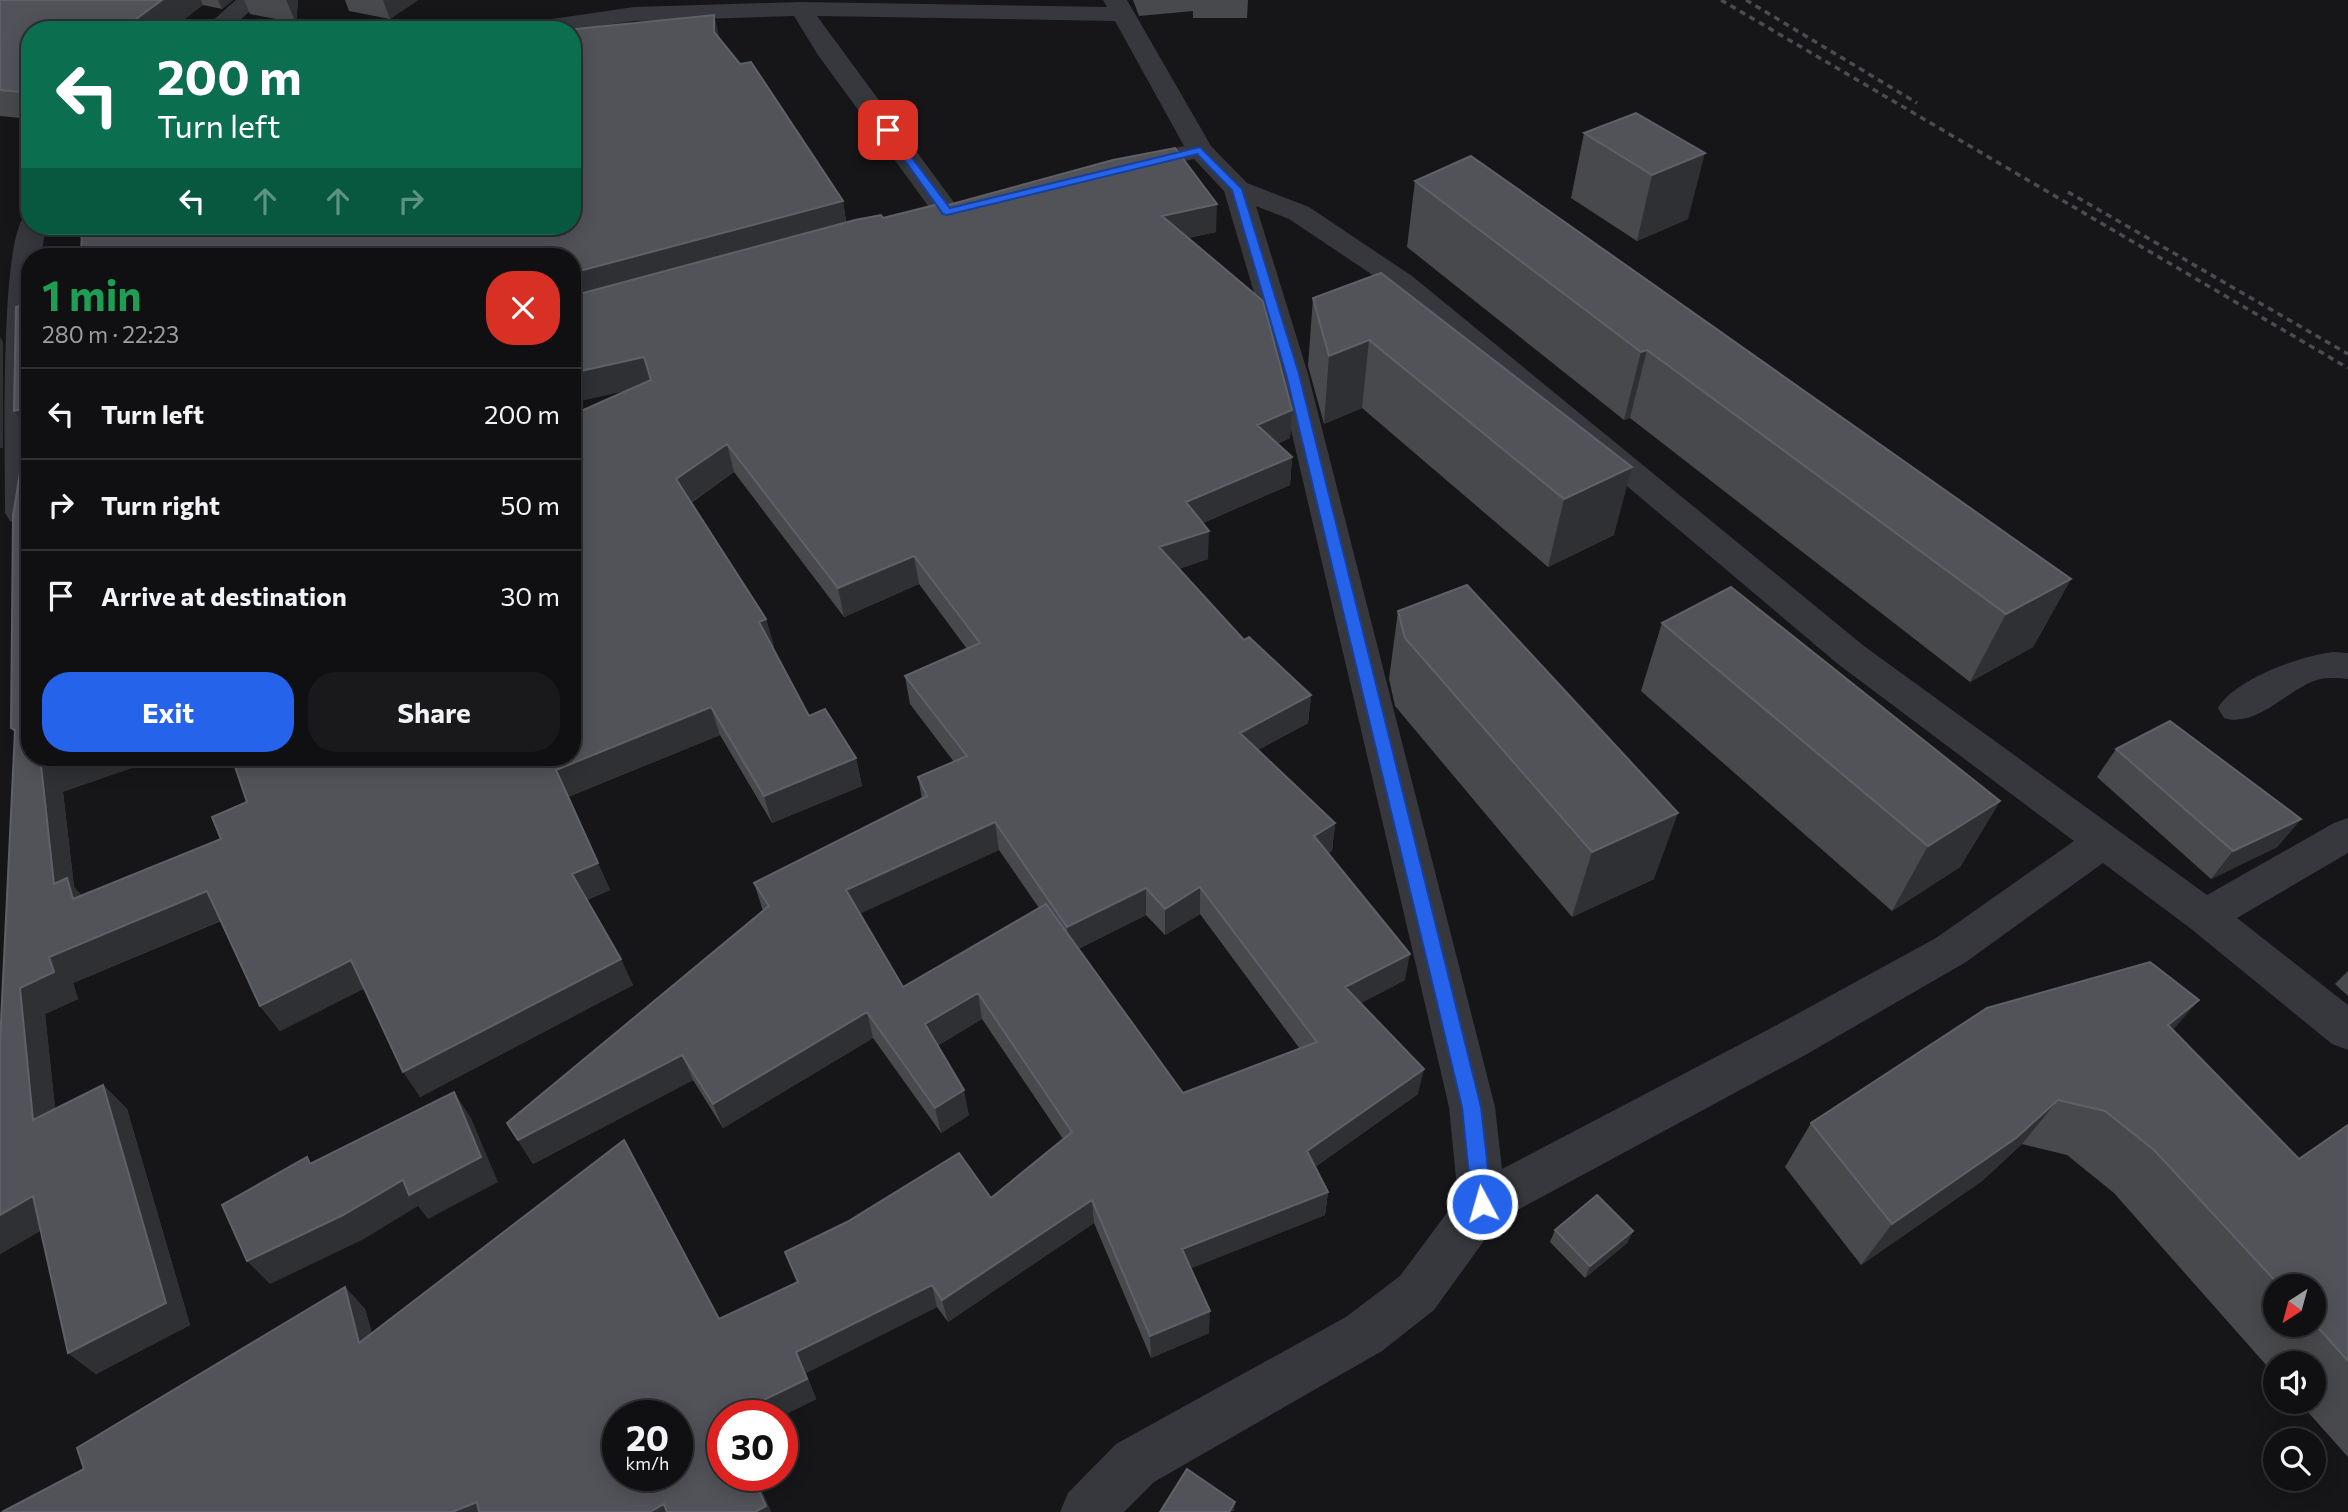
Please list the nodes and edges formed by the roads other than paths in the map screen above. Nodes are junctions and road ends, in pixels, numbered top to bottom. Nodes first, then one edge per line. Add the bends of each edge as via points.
1 (250, 0) edge
2 (1119, 7) edge
3 (801, 9) junction
4 (225, 21) edge
5 (581, 22) edge
6 (1200, 150) junction
7 (1091, 176) edge
8 (1237, 189) junction
9 (986, 202) edge
10 (947, 212) junction
11 (907, 224) edge
12 (21, 362) edge
13 (21, 400) edge
14 (2348, 666) edge
15 (2237, 708) dead end
16 (2348, 834) edge
17 (2102, 842) junction
18 (2205, 916) junction
19 (2348, 1031) edge
20 (1482, 1204) junction
21 (1087, 1512) edge

1 - 4 street
2 - 3 street
2 - 6 street
3 - 5 street via 634,14
3 - 10 street
6 - 7 street
6 - 8 street
8 - 17 street via 1299,213 1402,282 1851,655
8 - 20 street via 1293,374 1469,1094
9 - 10 street
10 - 11 street
12 - 13 street
14 - 15 street via 2329,663 2302,671
16 - 18 street
17 - 18 street
17 - 20 street via 1951,950
18 - 19 street
20 - 21 street via 1417,1293 1364,1334 1135,1463

